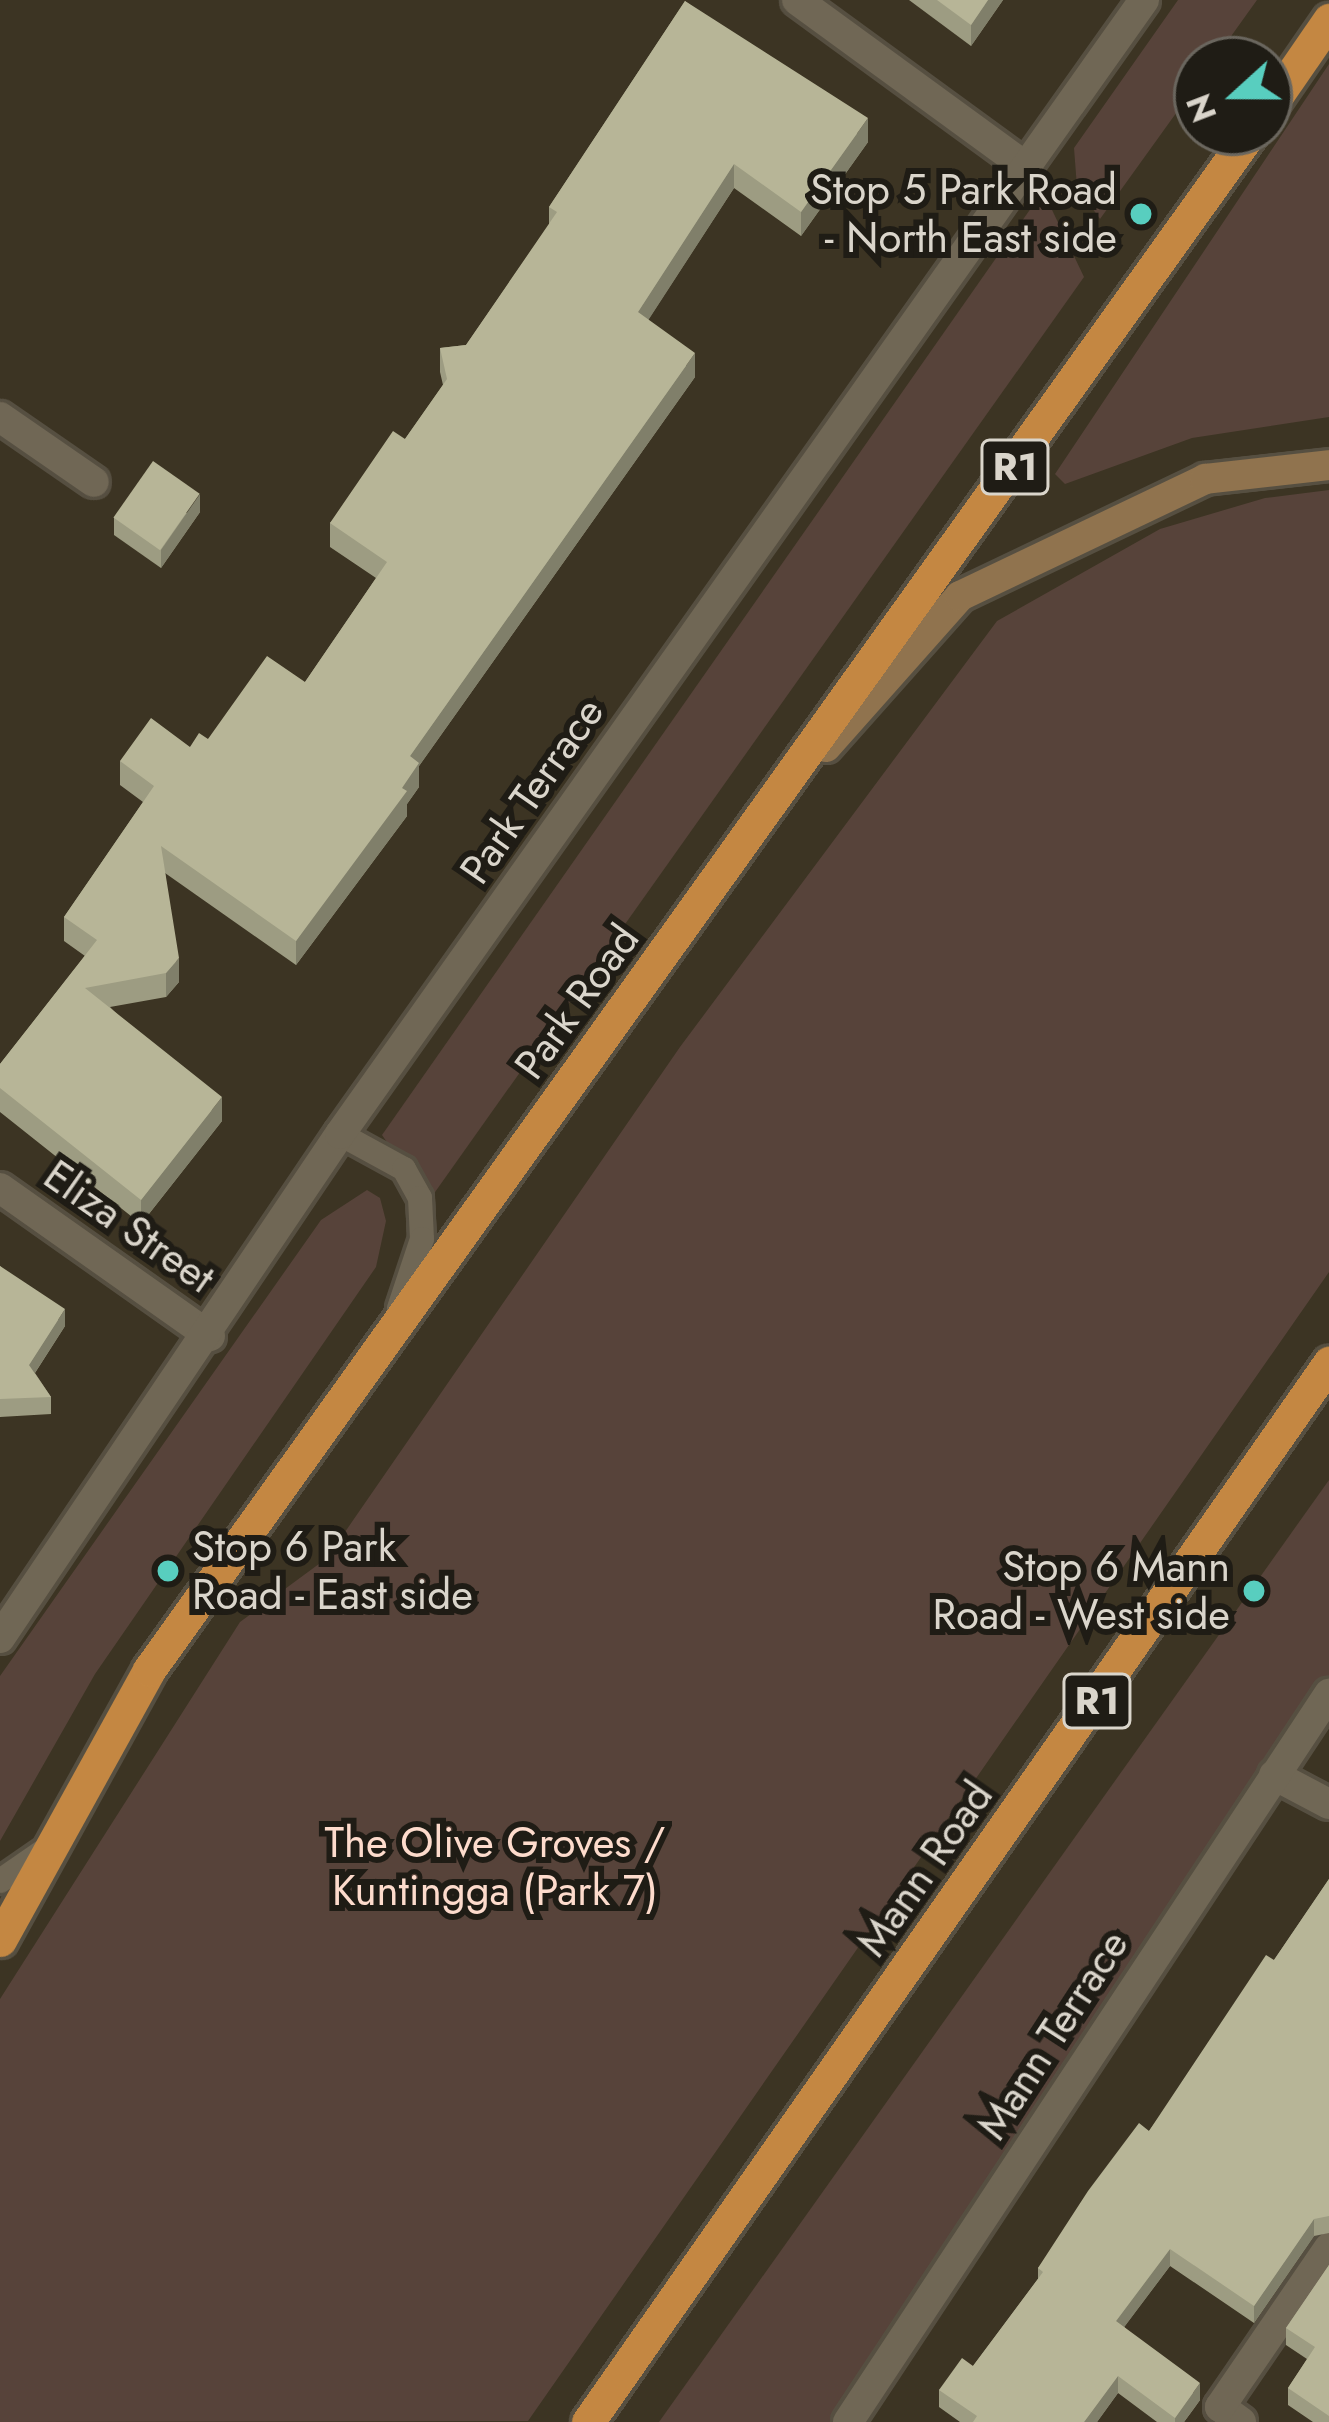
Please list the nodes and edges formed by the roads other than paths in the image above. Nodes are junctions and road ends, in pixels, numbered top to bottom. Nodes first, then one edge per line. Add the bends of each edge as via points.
1 (796, 0) edge
2 (1144, 0) edge
3 (1329, 20) edge
4 (1293, 72) edge
5 (1235, 156) edge
6 (1026, 166) junction
7 (0, 417) edge
8 (1329, 465) edge
9 (94, 482) dead end
10 (778, 801) junction
11 (340, 1134) junction
12 (0, 1188) edge
13 (210, 1336) junction
14 (389, 1339) junction
15 (1329, 1364) edge
16 (0, 1638) edge
17 (1329, 1694) edge
18 (1274, 1775) junction
19 (1329, 1804) edge
20 (51, 1845) junction
21 (0, 1881) edge
22 (0, 1940) edge
23 (1329, 2248) edge
24 (588, 2422) edge
25 (848, 2422) edge
26 (1241, 2422) edge

1 - 6 street
2 - 6 street, Park Terrace
3 - 4 highway
5 - 10 highway, Park Road / R1
6 - 11 street, Park Terrace
7 - 9 street
8 - 10 main road via 1205,479 960,596
10 - 14 highway, Park Road / R1
11 - 13 street, Park Terrace
11 - 14 lane via 404,1169 420,1198 422,1239
12 - 13 street, Eliza Street
13 - 16 street, Park Terrace
14 - 20 highway, Park Road / R1 via 149,1670
15 - 24 highway, Mann Road / R1
17 - 18 street, Mann Terrace
18 - 19 street
18 - 25 street, Mann Terrace
20 - 21 lane
20 - 22 highway, Park Road / R1
23 - 26 street via 1220,2407

